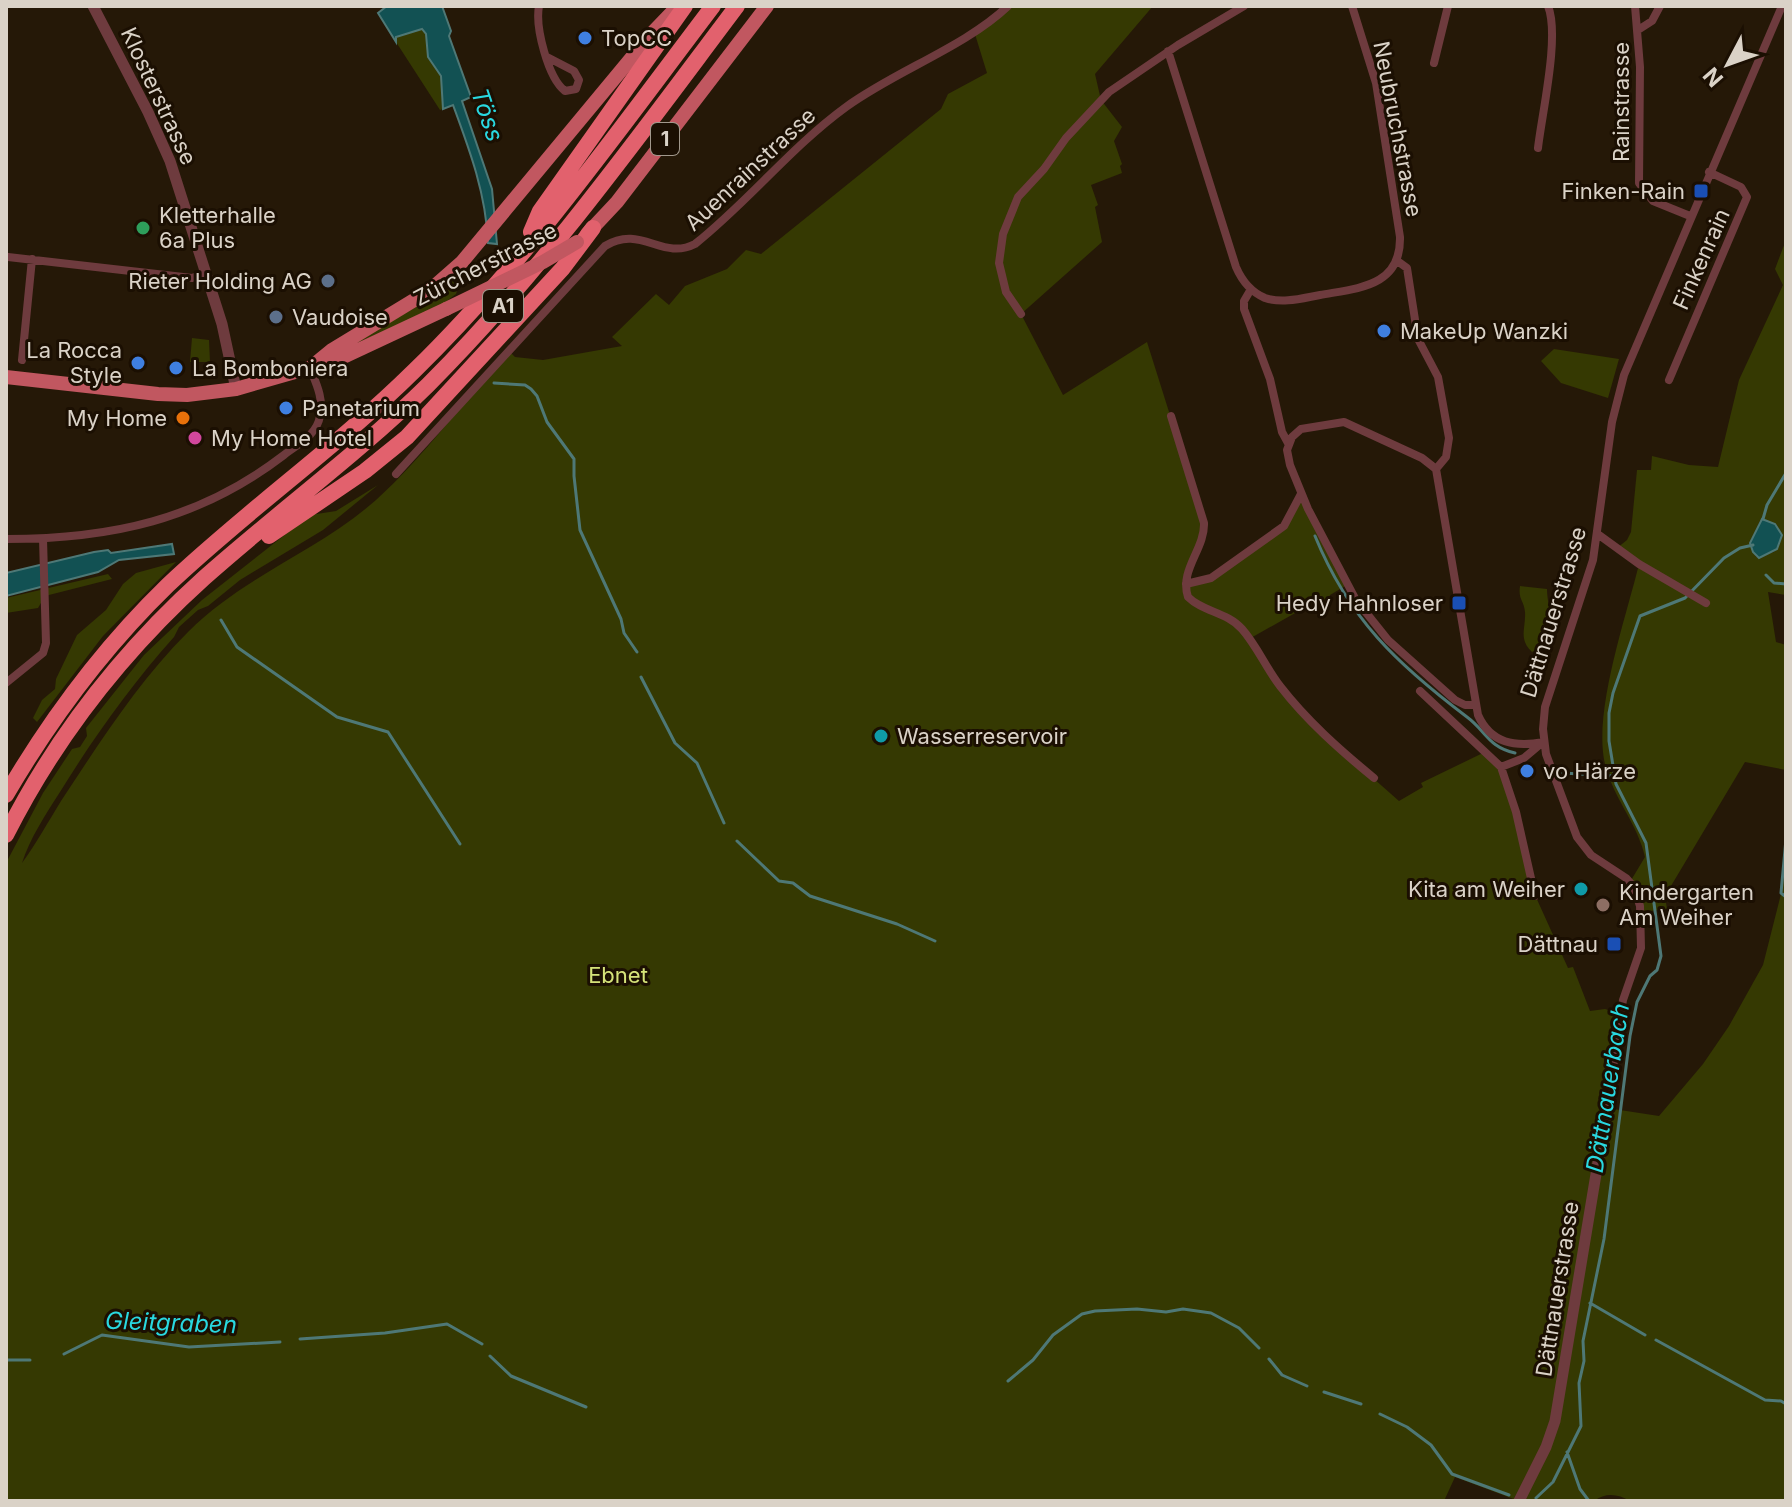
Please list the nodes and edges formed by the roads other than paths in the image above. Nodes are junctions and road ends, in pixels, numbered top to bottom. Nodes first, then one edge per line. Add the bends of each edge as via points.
1 (93, 6) edge
2 (539, 6) edge
3 (678, 6) edge
4 (685, 6) edge
5 (713, 6) edge
6 (737, 6) edge
7 (767, 6) edge
8 (1008, 6) edge
9 (1244, 6) edge
10 (1352, 6) edge
11 (1448, 6) edge
12 (1548, 6) edge
13 (1635, 6) edge
14 (1660, 6) edge
15 (1782, 6) edge
16 (1638, 30) junction
17 (1168, 51) junction
18 (547, 57) junction
19 (1434, 63) dead end
20 (1538, 148) dead end
21 (1709, 172) junction
22 (1690, 216) junction
23 (593, 228) junction
24 (521, 254) junction
25 (8, 257) edge
26 (32, 259) junction
27 (1396, 260) junction
28 (206, 273) junction
29 (1251, 289) junction
30 (1021, 314) dead end
31 (22, 360) dead end
32 (310, 368) junction
33 (6, 377) edge
34 (1669, 380) dead end
35 (236, 389) junction
36 (1171, 416) dead end
37 (1288, 443) junction
38 (1436, 469) junction
39 (396, 474) dead end
40 (1301, 494) junction
41 (1599, 535) junction
42 (6, 539) edge
43 (43, 539) junction
44 (222, 562) junction
45 (1186, 584) junction
46 (1706, 603) dead end
47 (6, 683) edge
48 (1420, 691) dead end
49 (1475, 705) junction
50 (1544, 742) junction
51 (1501, 767) junction
52 (1374, 778) dead end
53 (6, 795) edge
54 (6, 835) edge
55 (1535, 896) dead end
56 (1607, 1108) joint
57 (1519, 1501) edge

1 - 28 street, Klosterstrasse via 166,150
2 - 18 street via 538,30
3 - 32 main road, Zürcherstrasse / 1 via 462,262 429,291
4 - 24 highway, A1 via 540,211
5 - 24 highway, A1
6 - 44 highway, A1 via 574,221 486,325 389,422
7 - 23 main road, Zürcherstrasse / 1
8 - 39 street, Auenrainstrasse via 839,112 695,244 674,250 632,237 605,246
9 - 17 street
10 - 27 street, Neubruchstrasse via 1376,83 1400,237
11 - 19 street
12 - 20 street via 1552,38
13 - 16 street, Rainstrasse
14 - 16 street via 1652,21
15 - 21 street, Dättnauerstrasse
16 - 22 street, Rainstrasse via 1639,183 1653,201
17 - 29 street via 1236,267
17 - 30 street via 1105,95 1016,200 1003,234 1000,267 1006,292
18 - 18 street via 561,89 576,89 576,73
21 - 22 street, Dättnauerstrasse
21 - 34 street, Finkenrain via 1741,187 1747,197
22 - 41 street, Dättnauerstrasse via 1621,385
23 - 32 main road, Zürcherstrasse / 1, bridge via 543,262
23 - 44 highway, A1 via 448,396 385,456 274,533
24 - 53 highway, A1 via 403,382 189,566 132,623 63,707
25 - 26 street
26 - 28 street via 192,278
26 - 31 street
27 - 29 street via 1380,280 1360,288 1281,301
27 - 38 street, Neubruchstrasse via 1407,268 1418,339 1438,377 1449,438 1446,457
28 - 35 street, Klosterstrasse
29 - 37 street via 1244,309
32 - 35 main road, Zürcherstrasse / 1
32 - 43 street via 321,401 318,423 265,470 230,491 152,523
33 - 35 main road, Zürcherstrasse / 1 via 158,394
36 - 45 street via 1204,523
37 - 38 street via 1301,429 1344,422
37 - 40 street via 1288,460
38 - 49 street
40 - 45 street via 1284,526 1211,578
40 - 49 street via 1347,585 1376,626 1455,700
41 - 46 street
41 - 50 street, Dättnauerstrasse via 1546,699
42 - 43 street
43 - 47 street via 46,643 43,653
44 - 54 highway, A1 via 102,686 48,762
45 - 52 street via 1192,601 1240,627 1295,704
48 - 51 street
49 - 50 street via 1484,727 1499,740 1519,745
50 - 51 street via 1521,760
50 - 56 street, Dättnauerstrasse via 1579,841 1626,878 1640,906 1641,948 1623,1000
51 - 55 street
56 - 57 street, Dättnauerstrasse via 1555,1421

